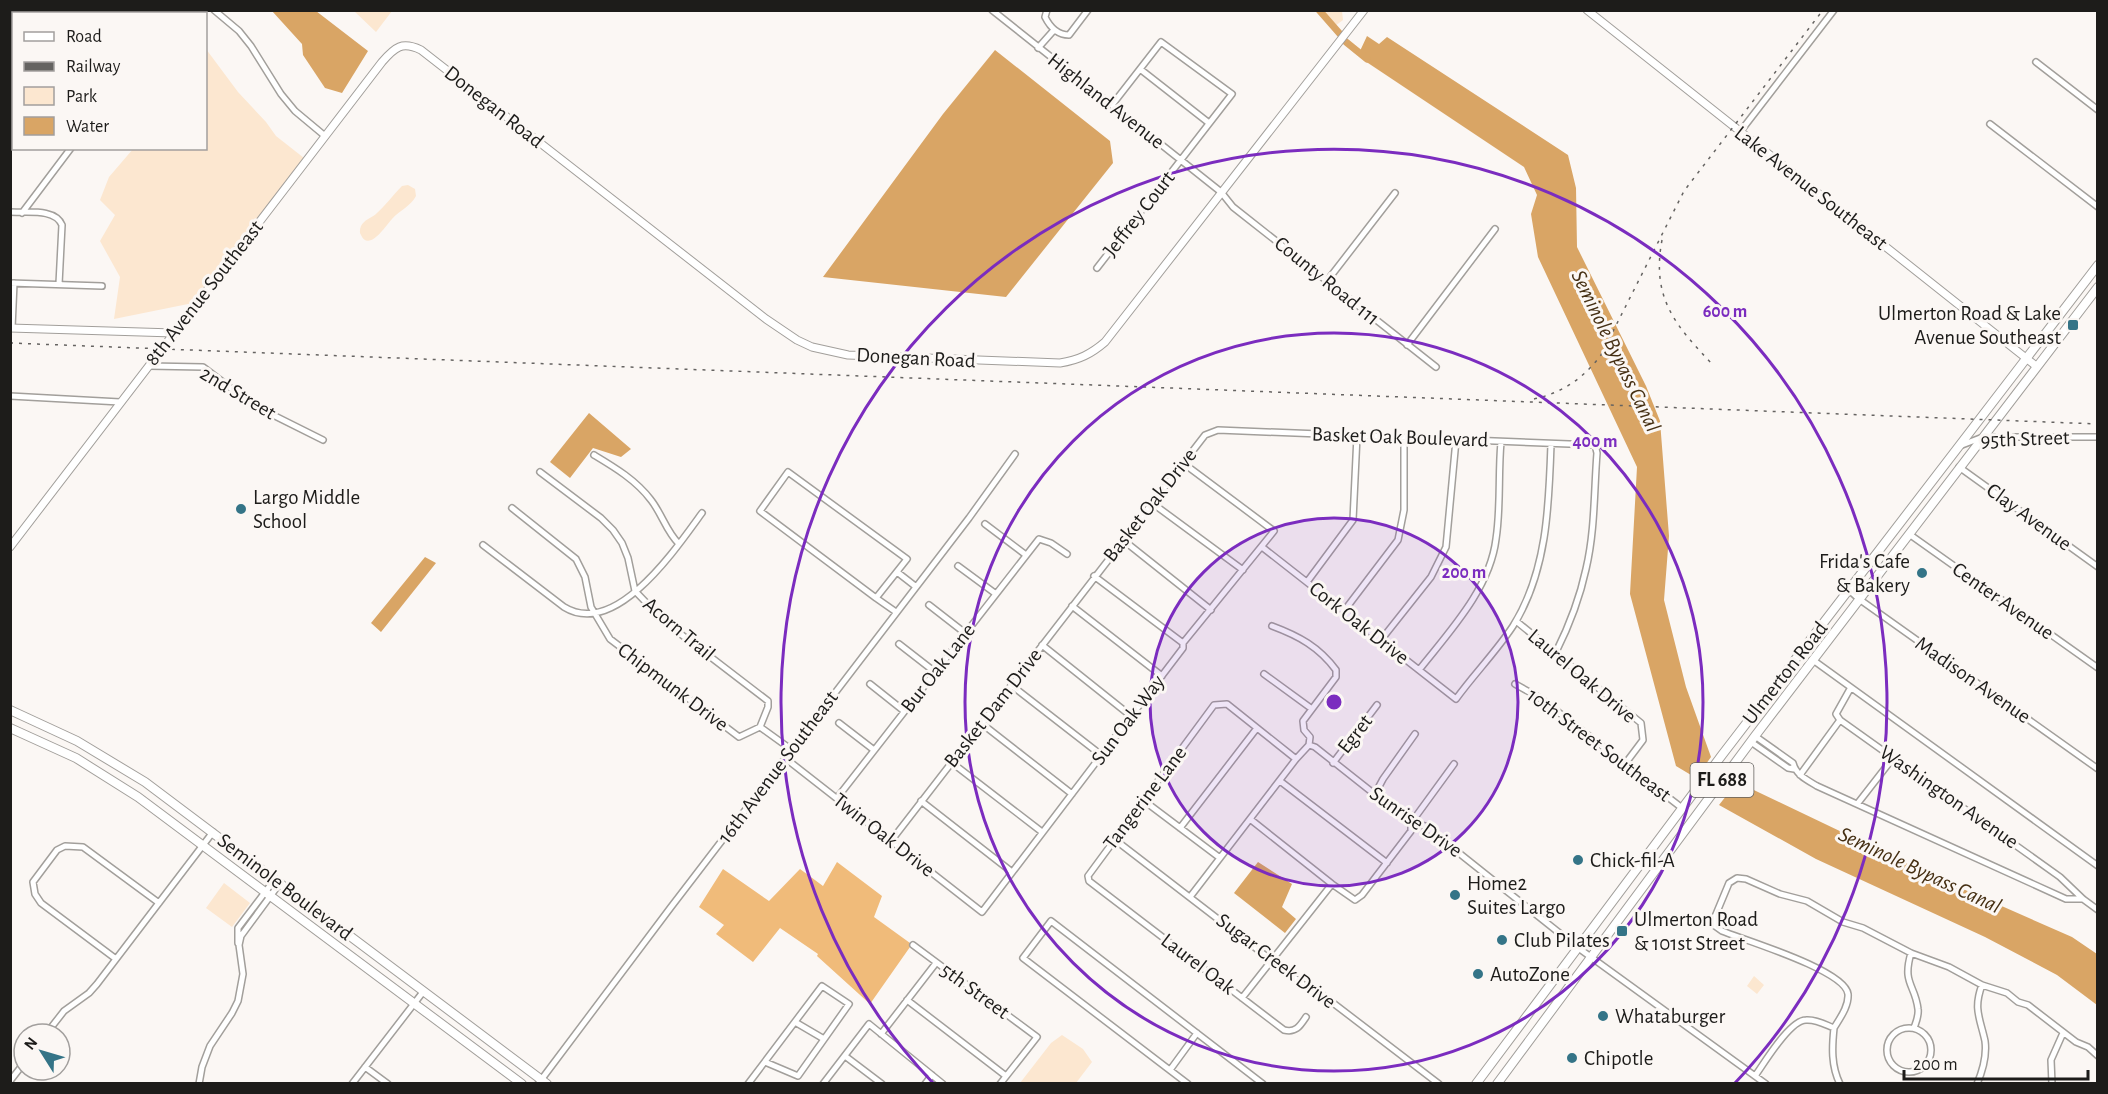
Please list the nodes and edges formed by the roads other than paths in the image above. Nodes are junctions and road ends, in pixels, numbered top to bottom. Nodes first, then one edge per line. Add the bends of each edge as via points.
1 (214, 10) edge
2 (992, 10) edge
3 (1047, 10) edge
4 (1088, 10) edge
5 (1364, 10) edge
6 (1587, 10) edge
7 (1834, 10) edge
8 (1054, 30) junction
9 (403, 45) joint
10 (1038, 48) junction
11 (2036, 62) dead end
12 (1140, 69) junction
13 (1112, 105) junction
14 (2097, 110) edge
15 (1209, 123) junction
16 (1990, 124) dead end
17 (1740, 132) junction
18 (325, 136) junction
19 (69, 150) edge
20 (1181, 160) junction
21 (1221, 192) junction
22 (1395, 193) dead end
23 (2097, 207) edge
24 (10, 212) edge
25 (22, 213) junction
26 (1495, 229) dead end
27 (2097, 265) edge
28 (1097, 268) dead end
29 (1327, 281) junction
30 (12, 283) edge
31 (59, 284) junction
32 (102, 286) dead end
33 (2097, 287) edge
34 (11, 328) edge
35 (174, 333) junction
36 (1407, 345) junction
37 (2025, 357) junction
38 (149, 366) junction
39 (2036, 366) junction
40 (1436, 367) dead end
41 (10, 396) edge
42 (120, 402) junction
43 (1205, 435) joint
44 (1358, 436) junction
45 (1983, 437) junction
46 (2097, 437) edge
47 (1404, 438) junction
48 (323, 440) dead end
49 (1456, 440) junction
50 (1501, 442) junction
51 (1551, 444) junction
52 (1955, 449) junction
53 (1015, 454) dead end
54 (594, 455) dead end
55 (1183, 463) junction
56 (1959, 467) junction
57 (540, 472) dead end
58 (1152, 502) junction
59 (512, 508) dead end
60 (702, 513) dead end
61 (985, 524) dead end
62 (1909, 534) junction
63 (1123, 540) junction
64 (679, 544) junction
65 (483, 545) dead end
66 (10, 547) edge
67 (1262, 547) junction
68 (1067, 554) dead end
69 (1026, 555) junction
70 (958, 566) dead end
71 (2097, 567) edge
72 (1243, 570) junction
73 (897, 572) junction
74 (1094, 576) junction
75 (1307, 582) junction
76 (915, 586) junction
77 (1849, 590) junction
78 (635, 591) junction
79 (996, 594) junction
80 (876, 598) junction
81 (1859, 599) junction
82 (929, 605) dead end
83 (1072, 606) junction
84 (1211, 610) junction
85 (1344, 611) junction
86 (896, 612) junction
87 (594, 614) junction
88 (1516, 621) junction
89 (1272, 626) dead end
90 (966, 633) junction
91 (1381, 640) junction
92 (1183, 643) junction
93 (899, 644) dead end
94 (1042, 645) junction
95 (1556, 652) junction
96 (1813, 660) junction
97 (2097, 668) edge
98 (1419, 670) junction
99 (935, 672) junction
100 (1264, 674) dead end
101 (1162, 676) junction
102 (870, 684) dead end
103 (1515, 684) dead end
104 (1011, 685) junction
105 (1850, 689) junction
106 (1377, 705) dead end
107 (1312, 709) junction
108 (10, 710) edge
109 (904, 711) junction
110 (1131, 716) junction
111 (1840, 720) junction
112 (839, 723) dead end
113 (981, 723) junction
114 (760, 727) junction
115 (10, 728) edge
116 (1257, 728) junction
117 (1416, 734) dead end
118 (1753, 739) junction
119 (1309, 745) junction
120 (792, 750) junction
121 (874, 750) junction
122 (1102, 754) junction
123 (785, 758) junction
124 (1893, 758) junction
125 (1296, 759) junction
126 (951, 762) junction
127 (1333, 763) junction
128 (1454, 764) dead end
129 (1625, 764) junction
130 (2097, 769) edge
131 (1800, 775) junction
132 (1280, 781) junction
133 (1072, 794) junction
134 (1375, 794) junction
135 (837, 798) junction
136 (1143, 800) junction
137 (921, 801) junction
138 (1858, 803) junction
139 (1682, 808) junction
140 (1250, 819) junction
141 (1411, 823) junction
142 (1180, 828) junction
143 (213, 832) junction
144 (1042, 832) junction
145 (1114, 839) junction
146 (891, 841) junction
147 (203, 845) junction
148 (1220, 858) junction
149 (1387, 863) junction
150 (2097, 866) edge
151 (1012, 872) junction
152 (278, 881) junction
153 (1089, 881) joint
154 (1332, 884) junction
155 (268, 893) junction
156 (1190, 897) junction
157 (2083, 899) junction
158 (159, 903) junction
159 (2097, 910) edge
160 (982, 912) joint
161 (913, 945) dead end
162 (1577, 947) junction
163 (1911, 953) junction
164 (1590, 957) junction
165 (116, 959) junction
166 (1272, 960) junction
167 (936, 963) junction
168 (1982, 985) junction
169 (423, 992) junction
170 (1242, 998) junction
171 (908, 1000) junction
172 (414, 1003) junction
173 (1306, 1017) dead end
174 (56, 1022) edge
175 (795, 1022) junction
176 (1834, 1028) junction
177 (1914, 1028) junction
178 (1197, 1033) junction
179 (2063, 1033) junction
180 (881, 1034) junction
181 (824, 1039) junction
182 (845, 1056) junction
183 (2097, 1056) edge
184 (765, 1062) junction
185 (364, 1067) junction
186 (1170, 1070) junction
187 (932, 1076) junction
188 (1006, 1076) junction
189 (1755, 1076) junction
190 (542, 1082) edge
191 (199, 1083) edge
192 (352, 1083) edge
193 (388, 1083) edge
194 (522, 1083) edge
195 (748, 1083) edge
196 (823, 1083) edge
197 (882, 1083) edge
198 (925, 1083) edge
199 (943, 1083) edge
200 (1000, 1083) edge
201 (1188, 1083) edge
202 (1263, 1083) edge
203 (1439, 1083) edge
204 (1476, 1083) edge
205 (1497, 1083) edge
206 (1766, 1083) edge
207 (1840, 1083) edge
208 (1977, 1083) edge
209 (2052, 1083) edge

1 - 18 street via 239,31 295,111
2 - 10 street, Highland Avenue
3 - 8 street via 1045,17
4 - 8 street via 1069,35
5 - 21 street, Donegan Road
6 - 17 street, Lake Avenue Southeast
7 - 17 street
8 - 10 street
9 - 18 street, 8th Avenue Southeast via 382,62
9 - 21 street, Donegan Road via 421,50 779,329 812,347 848,355 1044,363 1078,360 1105,342
10 - 13 street, Highland Avenue
11 - 14 street
12 - 13 street
12 - 15 street
12 - 15 street, Jeffrey Court via 1161,42 1232,94
13 - 20 street, Highland Avenue
15 - 20 street, Jeffrey Court
16 - 23 street
17 - 37 street, Lake Avenue Southeast
18 - 35 street, 8th Avenue Southeast
19 - 25 street
20 - 21 street, Highland Avenue
20 - 28 street, Jeffrey Court
21 - 29 street, County Road 111 via 1233,207
22 - 29 street
24 - 25 street
25 - 31 street via 47,213 62,225
26 - 36 street
27 - 37 main road, Ulmerton Road / FL 688
29 - 36 street, County Road 111
30 - 31 street
30 - 34 street
31 - 32 street
33 - 39 main road, Ulmerton Road / FL 688
34 - 35 street
35 - 38 street, 8th Avenue Southeast
36 - 40 street, County Road 111
37 - 39 street, Lake Avenue Southeast
37 - 52 main road, Ulmerton Road / FL 688
38 - 42 street, 8th Avenue Southeast
38 - 48 street, 2nd Street via 203,367 253,405
39 - 45 main road, Ulmerton Road / FL 688
41 - 42 street
42 - 66 street, 8th Avenue Southeast
43 - 44 street, Basket Oak Boulevard via 1218,430
43 - 55 street, Basket Oak Drive
44 - 47 street, Basket Oak Boulevard
44 - 75 street via 1353,520
45 - 46 street, 95th Street
45 - 52 street, 95th Street
45 - 56 main road, Ulmerton Road / FL 688
47 - 49 street, Basket Oak Boulevard
47 - 85 street via 1404,510 1398,540
49 - 50 street, Basket Oak Boulevard
49 - 91 street via 1446,547 1431,577
50 - 51 street, Basket Oak Boulevard
50 - 98 street via 1496,541 1485,574 1473,600
51 - 88 street via 1549,505 1541,555
51 - 95 street, Basket Oak Boulevard via 1595,446 1597,453 1587,568
52 - 77 main road, Ulmerton Road / FL 688
53 - 76 street, 16th Avenue Southeast
54 - 64 street via 639,487
55 - 58 street, Basket Oak Drive
55 - 67 street, Sun Oak Way via 1274,531
56 - 62 main road, Ulmerton Road / FL 688
56 - 71 street, Clay Avenue
57 - 78 street, Acorn Trail via 613,530 628,558
58 - 63 street, Basket Oak Drive
58 - 72 street
59 - 87 street, Chipmunk Drive via 576,559
60 - 64 street
61 - 69 street
62 - 81 main road, Ulmerton Road / FL 688
62 - 97 street, Center Avenue
63 - 74 street, Basket Oak Drive
63 - 84 street
64 - 78 street
65 - 87 street via 568,610
67 - 72 street, Sun Oak Way
67 - 75 street, Cork Oak Drive
68 - 69 street, Bur Oak Lane via 1039,539
69 - 79 street, Bur Oak Lane
70 - 79 street
72 - 84 street, Sun Oak Way
73 - 76 street
73 - 80 street
73 - 80 street via 907,559 789,472 760,511
74 - 83 street, Basket Dam Drive
74 - 92 street
75 - 85 street, Cork Oak Drive
76 - 86 street, 16th Avenue Southeast
77 - 81 street, Madison Avenue
77 - 139 main road, Ulmerton Road / FL 688
78 - 87 street via 617,605
78 - 114 street, Acorn Trail via 664,622 768,701
79 - 90 street, Bur Oak Lane
80 - 86 street
81 - 96 main road, Ulmerton Road / FL 688
81 - 130 street, Madison Avenue
82 - 90 street
83 - 94 street, Basket Dam Drive
83 - 101 street
84 - 92 street, Sun Oak Way
85 - 91 street, Cork Oak Drive
86 - 120 street, 16th Avenue Southeast
87 - 114 street, Chipmunk Drive via 610,639 740,737
88 - 95 street, Laurel Oak Drive
88 - 98 street, Cork Oak Drive via 1456,699
89 - 107 street via 1308,642 1336,670 1336,677
90 - 99 street, Bur Oak Lane
91 - 98 street, Cork Oak Drive
92 - 101 street, Sun Oak Way
93 - 99 street
94 - 104 street, Basket Dam Drive
94 - 110 street
95 - 129 street, Laurel Oak Drive via 1641,723 1643,741
96 - 105 street, Washington Avenue
96 - 118 main road, Ulmerton Road / FL 688
99 - 109 street, Bur Oak Lane
100 - 107 street
101 - 110 street, Sun Oak Way
102 - 109 street
103 - 129 street, 10th Street Southeast via 1540,698
104 - 113 street, Basket Dam Drive
104 - 122 street
105 - 111 street via 1836,714
105 - 150 street, Washington Avenue
106 - 127 street, Egret
107 - 119 street via 1303,721
108 - 143 main road, Seminole Boulevard via 106,758
109 - 121 street, Bur Oak Lane
110 - 122 street, Sun Oak Way
111 - 124 street, Washington Avenue
111 - 131 street
112 - 121 street
113 - 126 street, Basket Dam Drive
113 - 133 street
114 - 120 street
115 - 147 main road, Seminole Boulevard via 106,776
116 - 125 street
116 - 136 street, Tangerine Lane via 1227,704 1214,705
116 - 142 street
117 - 134 street
118 - 131 street, Washington Avenue
118 - 164 main road, Ulmerton Road / FL 688
119 - 125 street
119 - 127 street, Sunrise Drive
120 - 123 street, 16th Avenue Southeast
121 - 135 street, Bur Oak Lane
122 - 133 street, Sun Oak Way
123 - 135 street, Twin Oak Drive
123 - 190 street, 16th Avenue Southeast
124 - 138 street
124 - 157 street, Washington Avenue via 2060,877
125 - 132 street
126 - 137 street, Basket Dam Drive
126 - 144 street
127 - 134 street, Sunrise Drive
128 - 141 street
129 - 139 street, 10th Street Southeast
131 - 138 street, Washington Avenue
132 - 140 street
132 - 149 street
133 - 144 street, Sun Oak Way
134 - 141 street, Sunrise Drive
135 - 146 street, Twin Oak Drive
136 - 142 street
136 - 145 street, Tangerine Lane
137 - 146 street, Basket Dam Drive
137 - 151 street
138 - 157 street, Washington Avenue via 2066,899
139 - 162 main road, Ulmerton Road / FL 688
140 - 148 street
140 - 154 street
141 - 149 street via 1411,831
141 - 162 street, Sunrise Drive via 1422,824 1434,832
142 - 148 street
143 - 147 street
143 - 152 main road, Seminole Boulevard
144 - 151 street, Sun Oak Way
145 - 153 street, Tangerine Lane via 1090,872
145 - 156 street, Sugar Creek Drive
146 - 160 street, Twin Oak Drive
147 - 155 main road, Seminole Boulevard
147 - 158 street
148 - 156 street
149 - 154 street via 1355,900
151 - 160 street, Sun Oak Way
152 - 155 street
152 - 169 main road, Seminole Boulevard
153 - 170 street, Laurel Oak
154 - 166 street
155 - 172 main road, Seminole Boulevard
155 - 191 street via 238,928 243,974 238,1000 210,1046
156 - 166 street, Sugar Creek Drive
157 - 159 street, Washington Avenue
158 - 165 street
158 - 165 street via 83,847 64,846 57,850 33,882 35,894 40,903
161 - 167 street, 5th Street
162 - 164 street, Sunrise Drive
162 - 204 main road, Ulmerton Road / FL 688
163 - 168 street
163 - 176 street via 1807,901 1746,879 1737,878 1729,883 1714,919 1715,926 1784,953 1842,983 1848,992 1848,1003
163 - 177 street via 1906,969 1918,1012
164 - 189 street, Sunrise Drive
164 - 205 main road, Ulmerton Road / FL 688
165 - 174 street via 93,989
166 - 170 street
166 - 203 street, Sugar Creek Drive
167 - 171 street
167 - 188 street, 5th Street via 1037,1037
168 - 179 street via 2028,1005
168 - 208 street via 1976,1011 1985,1057
169 - 172 street
169 - 190 main road, Seminole Boulevard
170 - 173 street, Laurel Oak via 1284,1030 1295,1030
171 - 180 street
171 - 188 street
172 - 185 street
172 - 194 main road, Seminole Boulevard
175 - 181 street
175 - 181 street via 822,986 849,1004
175 - 184 street
176 - 189 street via 1812,1020 1798,1022
176 - 207 street via 1832,1046
177 - 177 street via 1895,1033 1889,1040 1889,1059 1904,1071 1923,1067 1929,1059 1929,1040
178 - 186 street
178 - 186 street via 1051,921 1023,958
178 - 202 street
179 - 183 street
179 - 209 street via 2050,1060
180 - 182 street via 868,1024
180 - 187 street
181 - 184 street via 798,1076
182 - 196 street
182 - 197 street
184 - 195 street
185 - 192 street
185 - 193 street
186 - 201 street
187 - 198 street
187 - 199 street
188 - 200 street
189 - 206 street, Sunrise Drive

